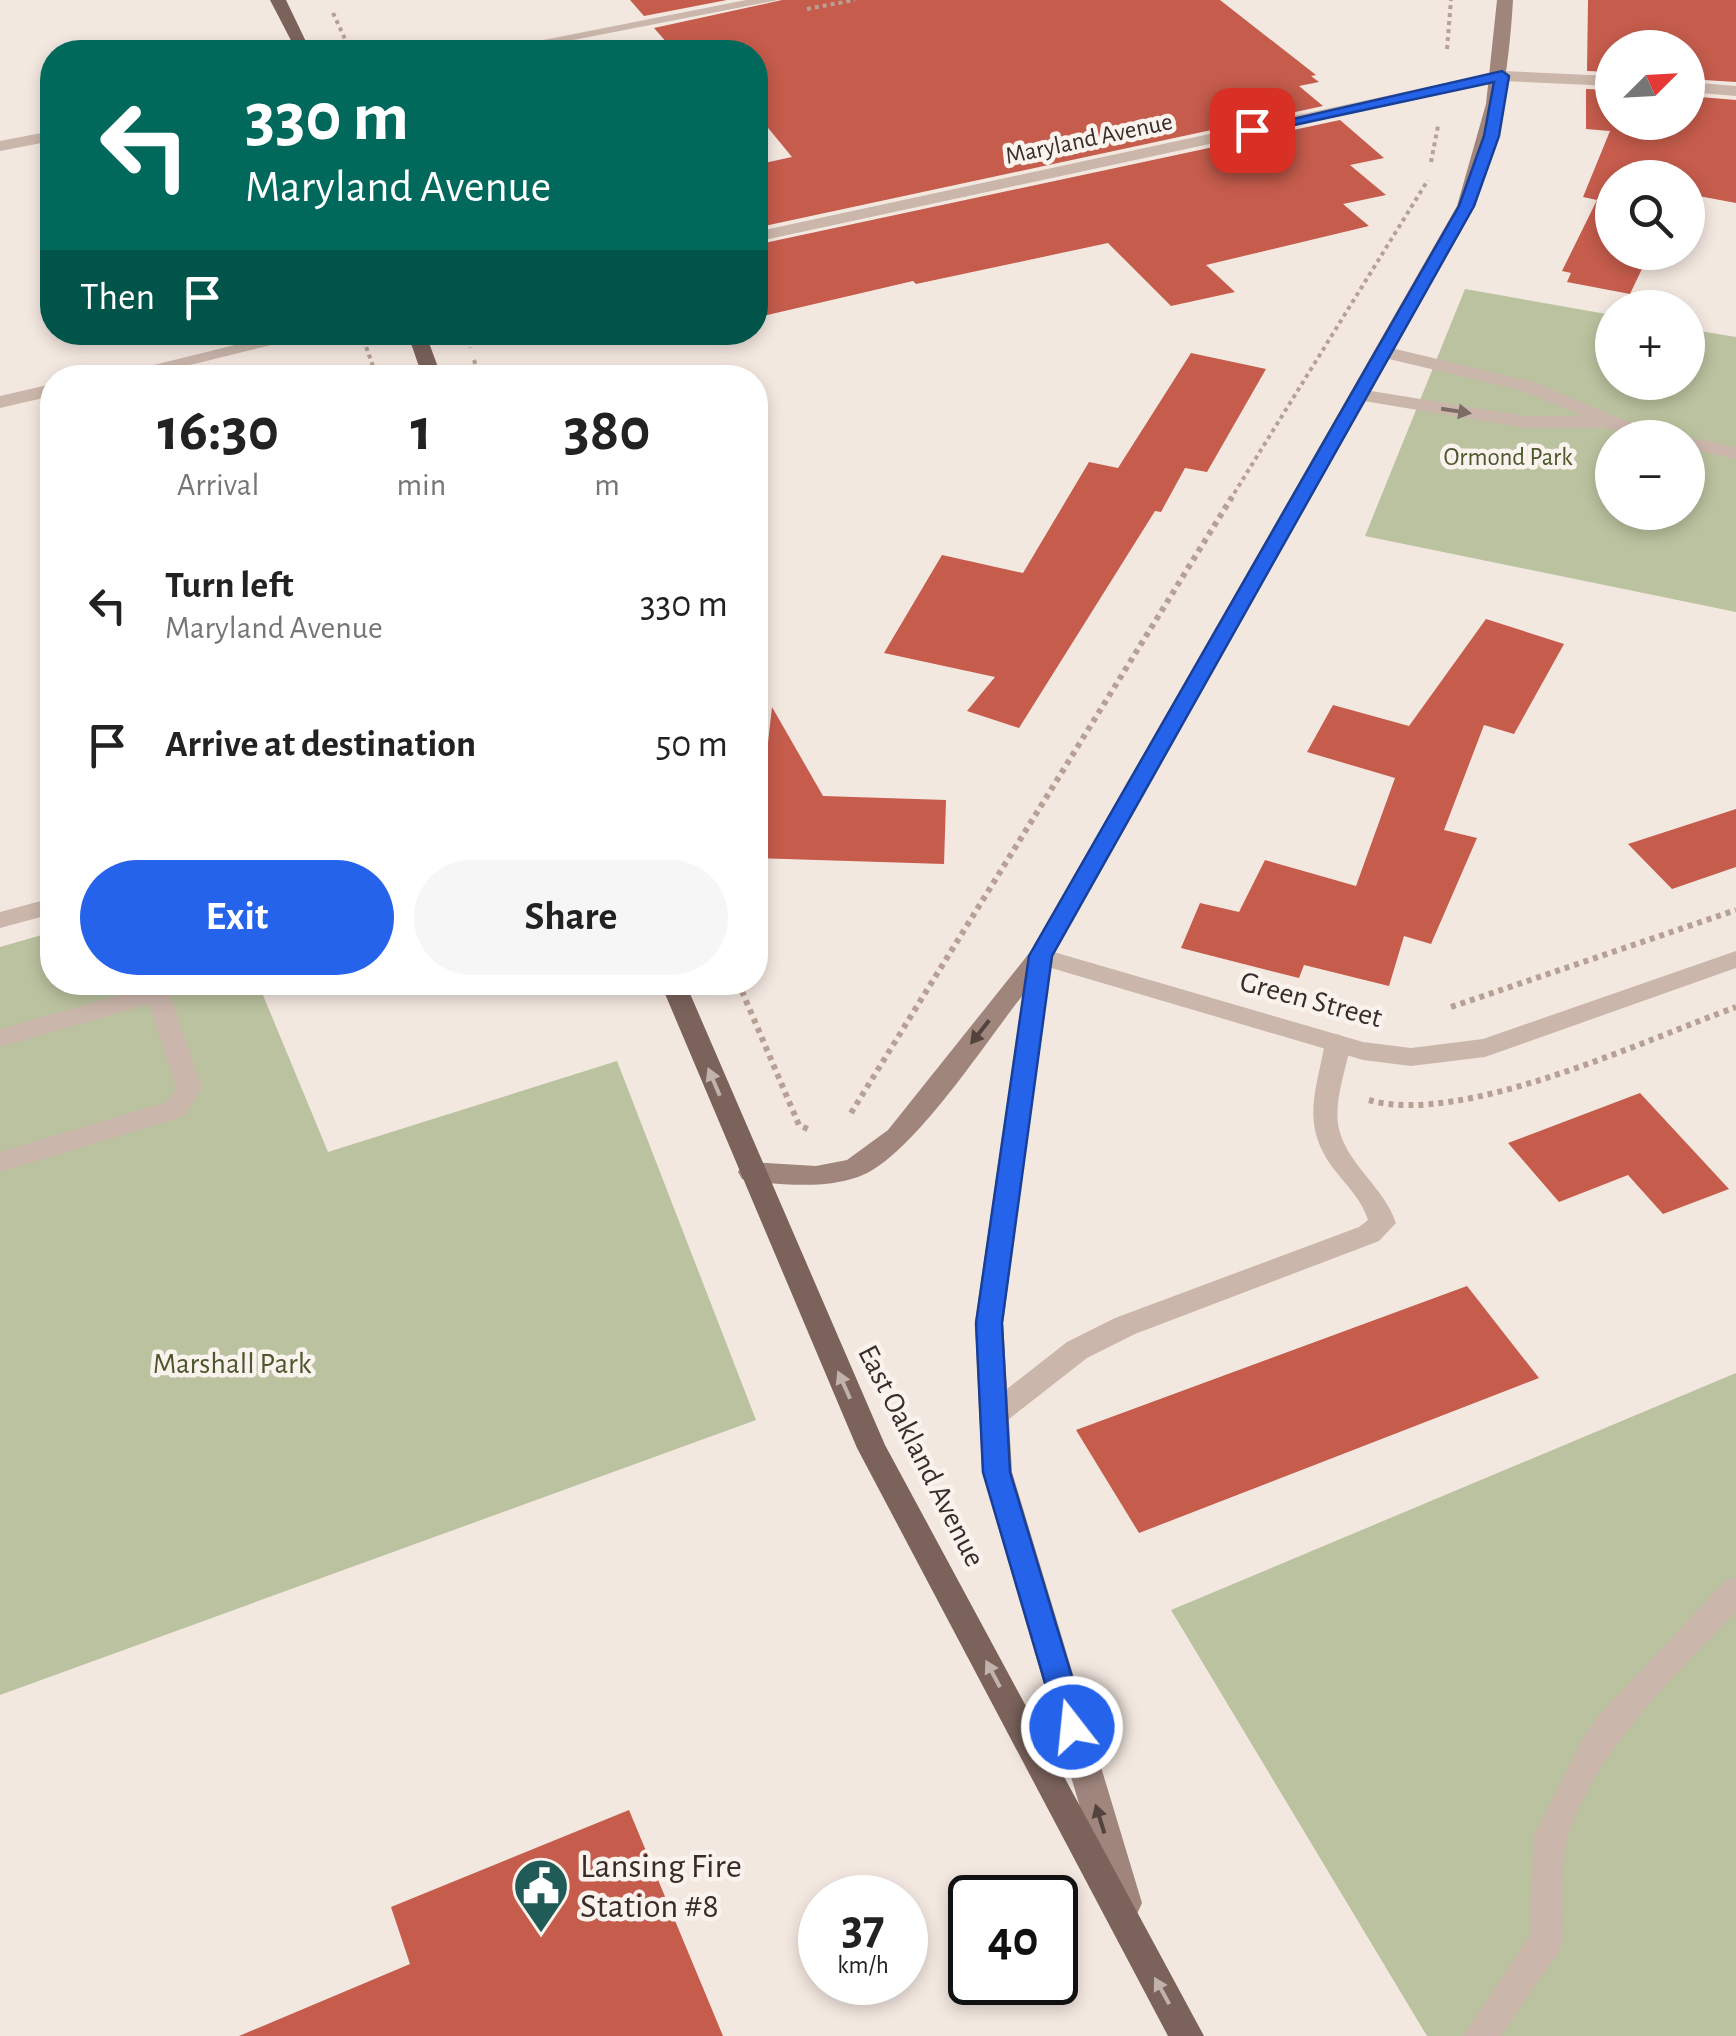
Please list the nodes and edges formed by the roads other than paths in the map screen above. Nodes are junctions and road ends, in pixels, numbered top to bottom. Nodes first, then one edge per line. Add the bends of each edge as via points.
1 (278, 0) edge
2 (770, 0) edge
3 (1505, 0) edge
4 (298, 40) edge
5 (555, 40) edge
6 (1502, 76) junction
7 (1595, 80) edge
8 (1705, 88) edge
9 (1736, 91) edge
10 (40, 138) edge
11 (0, 146) edge
12 (768, 234) edge
13 (257, 345) edge
14 (1383, 352) junction
15 (168, 365) edge
16 (40, 393) edge
17 (1360, 395) junction
18 (0, 402) edge
19 (1604, 420) edge
20 (1595, 422) edge
21 (1705, 447) edge
22 (1736, 453) edge
23 (40, 909) edge
24 (0, 920) edge
25 (1040, 956) junction
26 (1736, 959) edge
27 (134, 995) edge
28 (158, 995) edge
29 (677, 995) edge
30 (0, 1038) edge
31 (1338, 1043) junction
32 (0, 1162) edge
33 (751, 1172) junction
34 (994, 1415) junction
35 (1736, 1590) edge
36 (1138, 1946) junction
37 (1187, 2036) edge
38 (1480, 2036) edge

1 - 4 main road
2 - 5 street
3 - 6 street
6 - 7 street, Maryland Avenue
6 - 12 street, Maryland Avenue
6 - 14 street via 1491,136 1466,206
8 - 9 street
10 - 11 street
13 - 15 street
14 - 17 street
14 - 19 street via 1535,387
16 - 18 street
17 -> 20 street via 1526,422
17 - 25 street
21 - 22 street
23 - 24 street
25 - 31 street, Green Street
25 -> 33 street via 897,1137 854,1168 816,1176
25 - 34 street via 989,1323
26 - 31 street, Green Street via 1485,1048 1410,1056
27 - 30 street
28 - 32 street via 189,1088 176,1108
33 -> 29 main road, East Oakland Avenue
31 - 34 street via 1325,1127 1378,1204 1382,1223 1369,1234 1125,1326 1077,1350
36 -> 33 main road, East Oakland Avenue via 872,1448
36 -> 34 street via 997,1472
35 - 38 street via 1591,1753 1551,1836 1546,1941
37 -> 36 main road, East Oakland Avenue

